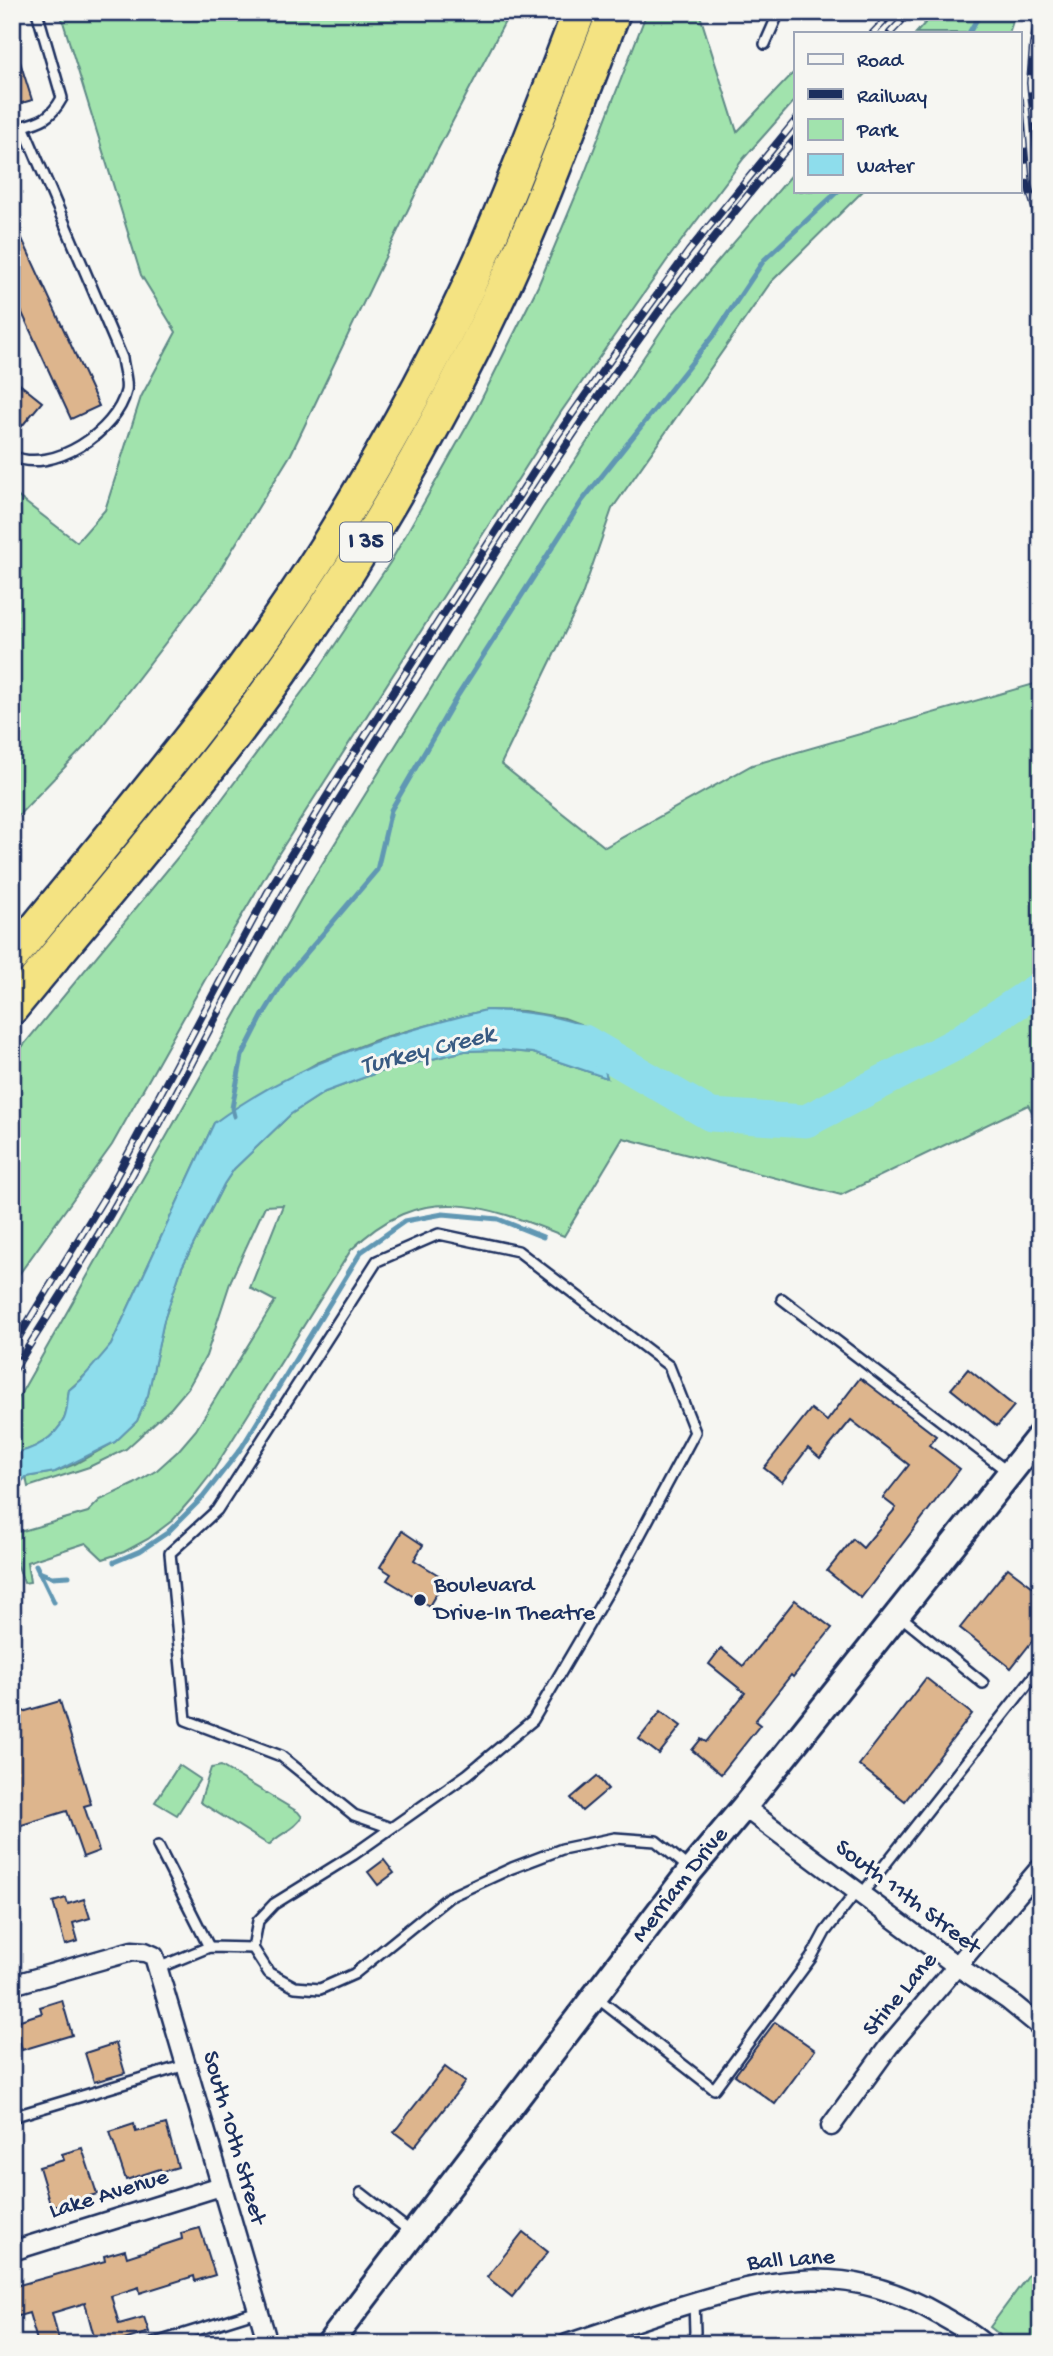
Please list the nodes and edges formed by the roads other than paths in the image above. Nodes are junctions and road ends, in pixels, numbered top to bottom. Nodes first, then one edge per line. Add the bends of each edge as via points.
1 (37, 12) edge
2 (579, 12) edge
3 (614, 12) edge
4 (779, 12) edge
5 (765, 44) dead end
6 (23, 126) junction
7 (12, 130) edge
8 (12, 456) edge
9 (12, 957) edge
10 (12, 1008) edge
11 (782, 1299) dead end
12 (1041, 1434) edge
13 (1010, 1473) junction
14 (897, 1614) junction
15 (1041, 1667) edge
16 (983, 1683) dead end
17 (744, 1807) junction
18 (391, 1828) junction
19 (158, 1846) dead end
20 (1041, 1867) edge
21 (691, 1870) junction
22 (859, 1893) junction
23 (209, 1947) junction
24 (253, 1948) junction
25 (957, 1966) junction
26 (158, 1968) junction
27 (12, 1985) edge
28 (595, 1996) junction
29 (1041, 2027) edge
30 (186, 2065) junction
31 (12, 2117) edge
32 (831, 2126) dead end
33 (221, 2186) junction
34 (361, 2193) dead end
35 (413, 2233) junction
36 (12, 2251) edge
37 (694, 2302) junction
38 (258, 2311) junction
39 (152, 2344) edge
40 (268, 2344) edge
41 (329, 2344) edge
42 (567, 2344) edge
43 (693, 2344) edge
44 (984, 2344) edge

1 - 6 lane via 62,98 44,120
2 - 9 highway, I 35 via 479,263 430,363 327,545 255,653 187,743
3 - 10 highway, I 35 via 493,310 382,517 250,714
4 - 5 lane
6 - 7 lane
6 - 8 lane via 122,358 126,390 112,419 81,446 48,460
11 - 13 lane
12 - 13 main road, Merriam Drive
13 - 14 main road, Merriam Drive
14 - 16 lane
14 - 17 main road, Merriam Drive
15 - 22 lane
17 - 21 main road, Merriam Drive
17 - 22 street, South 11th Street
18 - 18 lane via 534,1720 695,1432 668,1366 518,1251 439,1234 377,1261 217,1510 170,1553 186,1720 281,1756 354,1815
18 - 24 lane via 274,1904 258,1920
19 - 23 lane
20 - 25 street, Stine Lane
21 - 24 lane via 656,1841 615,1838 562,1849 449,1897 354,1974 320,1989 295,1987 269,1973
21 - 28 main road, Merriam Drive
22 - 25 street, South 11th Street
22 - 28 lane via 825,1932 811,1958 714,2089
23 - 24 lane
23 - 26 lane
25 - 29 street, South 11th Street
25 - 32 street, Stine Lane via 889,2046
26 - 27 street, South 10th Street via 154,1956 132,1951
26 - 30 street, South 10th Street
28 - 35 main road, Merriam Drive
30 - 31 lane
30 - 33 street, South 10th Street
33 - 36 street, Lake Avenue
33 - 38 street, South 10th Street
34 - 35 lane
35 - 41 main road, Merriam Drive
37 - 42 street, Ball Lane
37 - 43 lane
37 - 44 street, Ball Lane via 781,2281 859,2283 895,2292 930,2309
38 - 39 lane
38 - 40 street, South 10th Street

